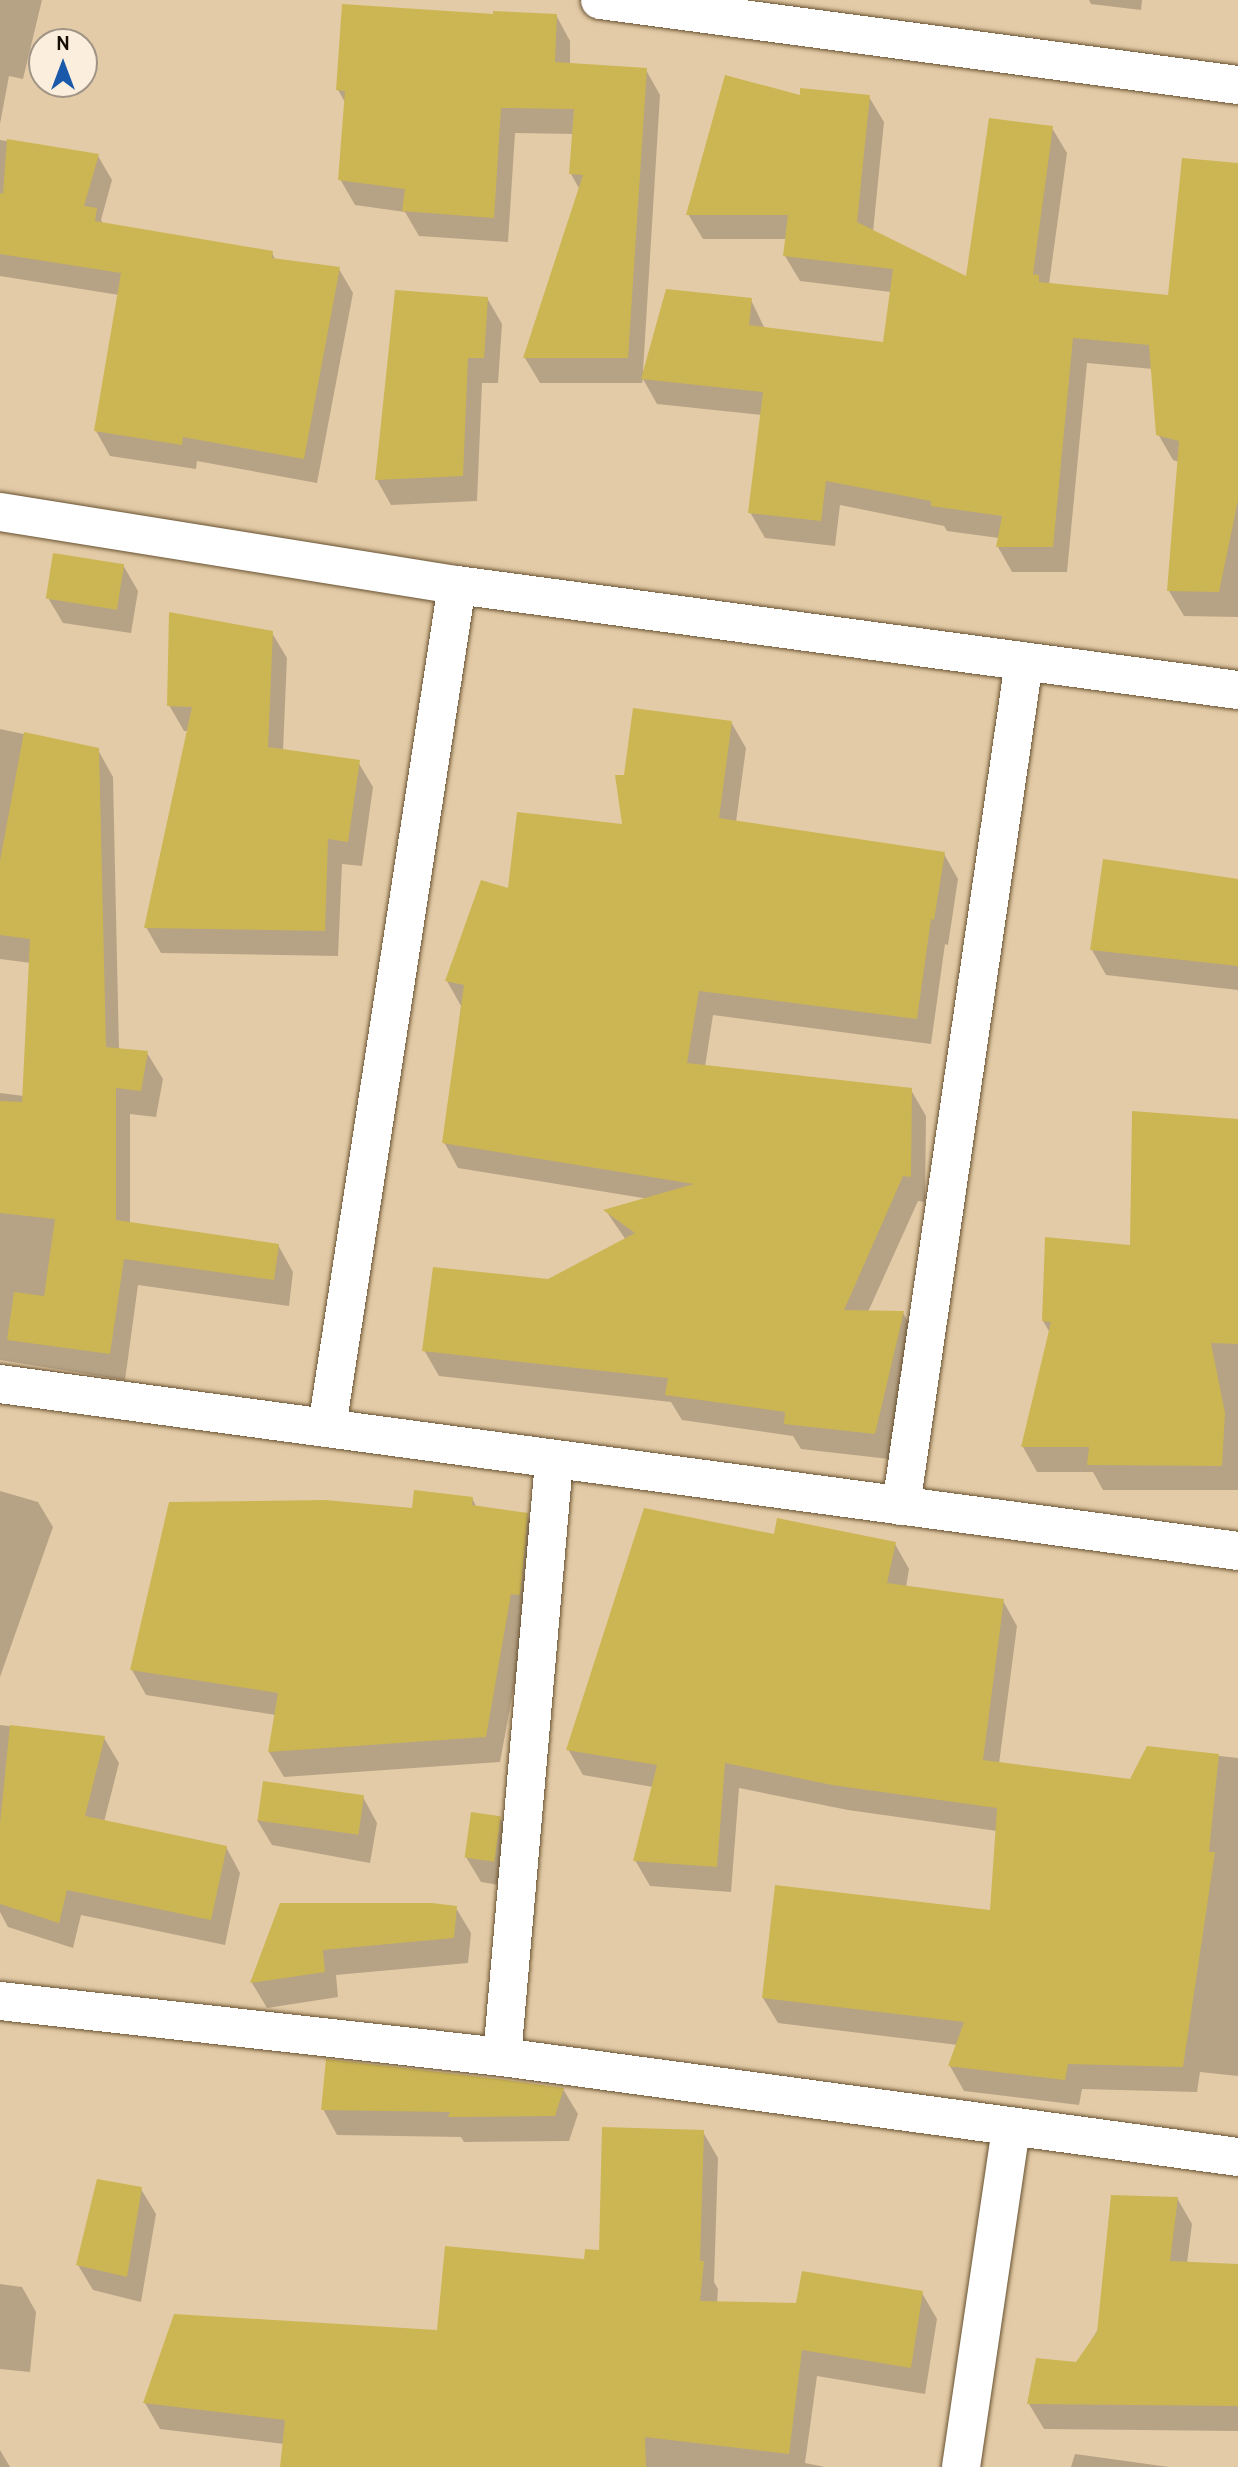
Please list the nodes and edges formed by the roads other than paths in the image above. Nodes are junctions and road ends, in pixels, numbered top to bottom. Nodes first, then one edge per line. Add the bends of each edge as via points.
1 (600, 0) edge
2 (1238, 85) edge
3 (0, 512) edge
4 (457, 585) junction
5 (1024, 662) junction
6 (1238, 690) edge
7 (0, 1384) edge
8 (327, 1427) junction
9 (554, 1461) junction
10 (901, 1506) junction
11 (1238, 1551) edge
12 (0, 2001) edge
13 (502, 2057) junction
14 (1011, 2127) junction
15 (1238, 2157) edge
16 (961, 2467) edge

1 - 2 street
3 - 4 street
4 - 5 street
4 - 8 street
5 - 6 street
5 - 10 street
7 - 8 street
8 - 9 street
9 - 10 street
9 - 13 street
10 - 11 street
12 - 13 street
13 - 14 street
14 - 15 street
14 - 16 street

